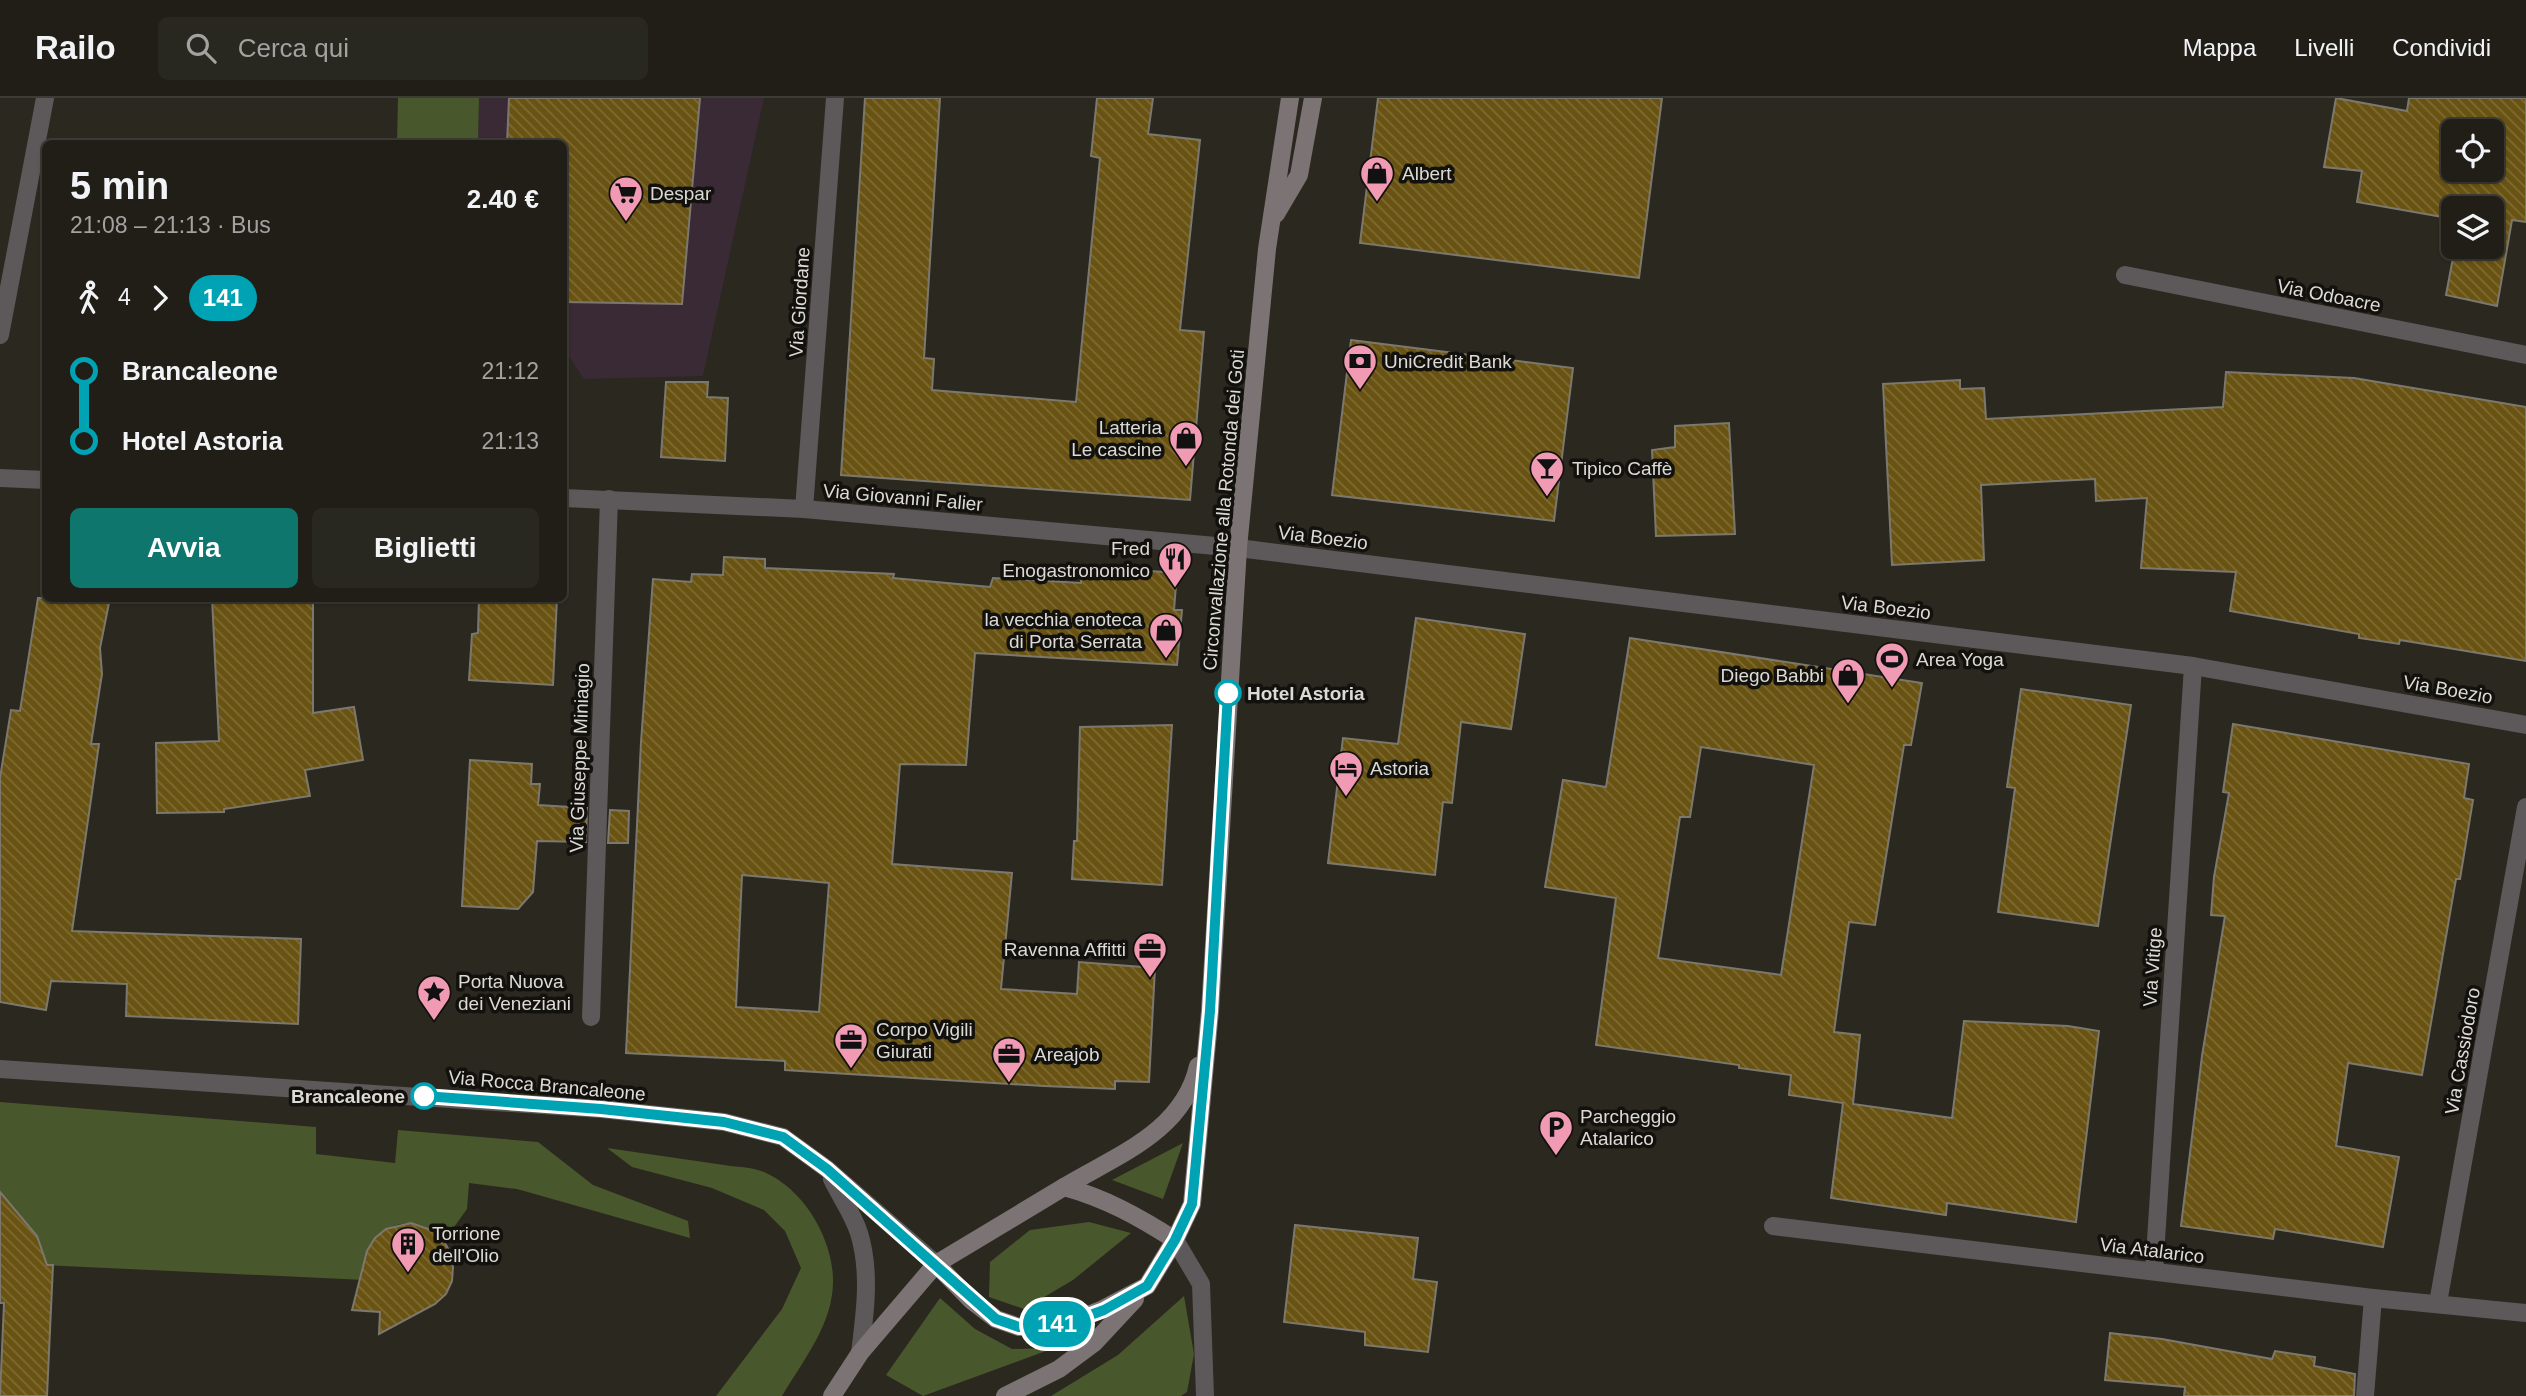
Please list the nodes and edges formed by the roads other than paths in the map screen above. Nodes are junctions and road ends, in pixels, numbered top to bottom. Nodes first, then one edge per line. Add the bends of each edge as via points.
1 (45, 98) edge
2 (835, 98) edge
3 (1290, 98) edge
4 (1312, 98) edge
5 (1271, 223) junction
6 (2125, 275) dead end
7 (0, 335) edge
8 (2526, 355) edge
9 (0, 478) edge
10 (42, 480) edge
11 (567, 498) edge
12 (609, 499) junction
13 (804, 509) junction
14 (1238, 548) junction
15 (2193, 666) junction
16 (2526, 724) edge
17 (2526, 807) edge
18 (1210, 1011) junction
19 (591, 1017) dead end
20 (0, 1069) edge
21 (827, 1169) junction
22 (1064, 1187) junction
23 (1773, 1226) dead end
24 (1175, 1240) junction
25 (936, 1264) junction
26 (2154, 1271) junction
27 (1147, 1286) junction
28 (2373, 1298) junction
29 (2438, 1303) junction
30 (2526, 1313) edge
31 (860, 1353) junction
32 (832, 1396) edge
33 (1005, 1396) edge
34 (1205, 1396) edge
35 (2365, 1396) edge

1 - 7 street
2 - 13 street, Via Giordane
3 - 5 street, Circonvallazione alla Rotonda dei Goti
4 - 5 street via 1298,175
5 - 14 street, Circonvallazione alla Rotonda dei Goti
6 - 8 street, Via Odoacre
9 - 10 street
11 - 12 street, Via Giovanni Falier
12 - 13 street, Via Giovanni Falier
12 - 19 street, Via Giuseppe Miniagio
13 - 14 street, Via Giovanni Falier
14 - 15 street, Via Boezio
14 - 18 street, Circonvallazione alla Rotonda dei Goti
15 - 16 street, Via Boezio
15 - 26 street, Via Vitige
17 - 29 street, Via Cassiodoro
18 - 22 street, Circonvallazione alla Rotonda dei Goti via 1195,1079 1181,1106 1161,1129
18 - 24 street, Circonvallazione alla Rotonda dei Goti via 1192,1204
20 - 21 street, Via Rocca Brancaleone via 601,1109 724,1122 783,1137
21 - 25 street, Via Rocca Brancaleone
21 - 31 street, Via Rocca Brancaleone via 859,1232 866,1275
22 - 24 street via 1130,1212
22 - 25 street, Circonvallazione alla Rotonda dei Goti
23 - 26 street, Via Atalarico
24 - 27 street, Circonvallazione alla Rotonda dei Goti
24 - 34 street via 1201,1284
25 - 27 street, Circonvallazione alla Rotonda dei Goti via 996,1319 1019,1327 1066,1324
25 - 31 street, Circonvallazione alla Rotonda dei Goti
26 - 28 street, Via Atalarico
27 - 33 street, Circonvallazione alla Rotonda dei Goti via 1094,1343 1059,1369
28 - 29 street, Via Atalarico
28 - 35 street
29 - 30 street, Via Atalarico
31 - 32 street, Circonvallazione alla Rotonda dei Goti

